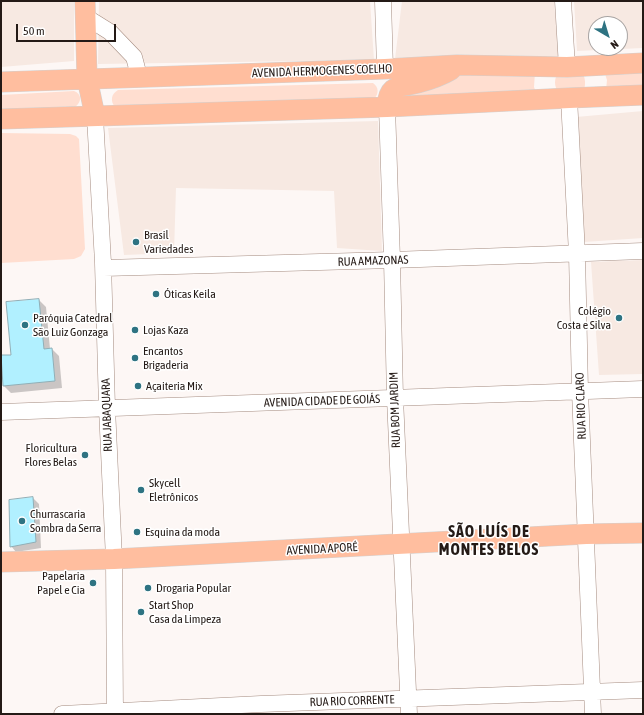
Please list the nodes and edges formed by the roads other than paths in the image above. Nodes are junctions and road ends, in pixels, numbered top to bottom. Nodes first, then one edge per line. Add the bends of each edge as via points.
1 (382, 1) edge
2 (563, 1) edge
3 (86, 9) edge
4 (643, 63) edge
5 (457, 65) junction
6 (567, 67) junction
7 (385, 69) junction
8 (139, 76) junction
9 (87, 78) junction
10 (1, 82) edge
11 (643, 95) edge
12 (569, 98) junction
13 (387, 107) junction
14 (95, 116) junction
15 (1, 119) edge
16 (643, 252) edge
17 (577, 254) junction
18 (392, 260) junction
19 (104, 268) junction
20 (643, 389) edge
21 (580, 391) junction
22 (395, 398) junction
23 (106, 408) junction
24 (1, 412) edge
25 (643, 533) edge
26 (586, 534) junction
27 (400, 544) junction
28 (114, 559) junction
29 (1, 562) edge
30 (643, 690) edge
31 (592, 691) junction
32 (409, 706) edge
33 (261, 709) edge
34 (115, 713) edge
35 (62, 714) edge
36 (593, 714) edge

1 - 7 street
2 - 6 street
3 - 8 street via 134,57
3 - 9 main road
4 - 6 main road, AVENIDA HERMOGENES COELHO
5 - 6 main road, AVENIDA HERMOGENES COELHO
5 - 7 main road, AVENIDA HERMOGENES COELHO
5 - 13 main road via 438,77 399,86 390,94
6 - 12 main road via 558,72 555,87 563,96
7 - 8 main road, AVENIDA HERMOGENES COELHO
8 - 9 main road, AVENIDA HERMOGENES COELHO
9 - 10 main road, AVENIDA HERMOGENES COELHO
9 - 14 main road
11 - 12 main road
12 - 13 main road
12 - 17 street, RUA RIO CLARO
13 - 14 main road
13 - 18 street, RUA BOM JARDIM
14 - 15 main road
14 - 19 street, RUA JABAQUARA
16 - 17 street, RUA AMAZONAS
17 - 18 street, RUA AMAZONAS
17 - 21 street, RUA RIO CLARO
18 - 19 street, RUA AMAZONAS
18 - 22 street, RUA BOM JARDIM
19 - 23 street, RUA JABAQUARA
20 - 21 street, AVENIDA CIDADE DE GOIÁS
21 - 22 street, AVENIDA CIDADE DE GOIÁS
21 - 26 street, RUA RIO CLARO
22 - 23 street, AVENIDA CIDADE DE GOIÁS
22 - 27 street, RUA BOM JARDIM
23 - 24 street, AVENIDA CIDADE DE GOIÁS
23 - 28 street, RUA JABAQUARA
25 - 26 main road, AVENIDA APORÉ
26 - 27 main road, AVENIDA APORÉ
26 - 31 street, RUA RIO CLARO
27 - 28 main road, AVENIDA APORÉ
27 - 32 street, RUA BOM JARDIM
28 - 29 main road, AVENIDA APORÉ
28 - 34 street, RUA JABAQUARA
30 - 31 street, RUA RIO CORRENTE
31 - 32 street, RUA RIO CORRENTE
31 - 36 street, RUA RIO CLARO
32 - 33 street, RUA RIO CORRENTE
33 - 34 street, RUA RIO CORRENTE
34 - 35 street, RUA RIO CORRENTE

